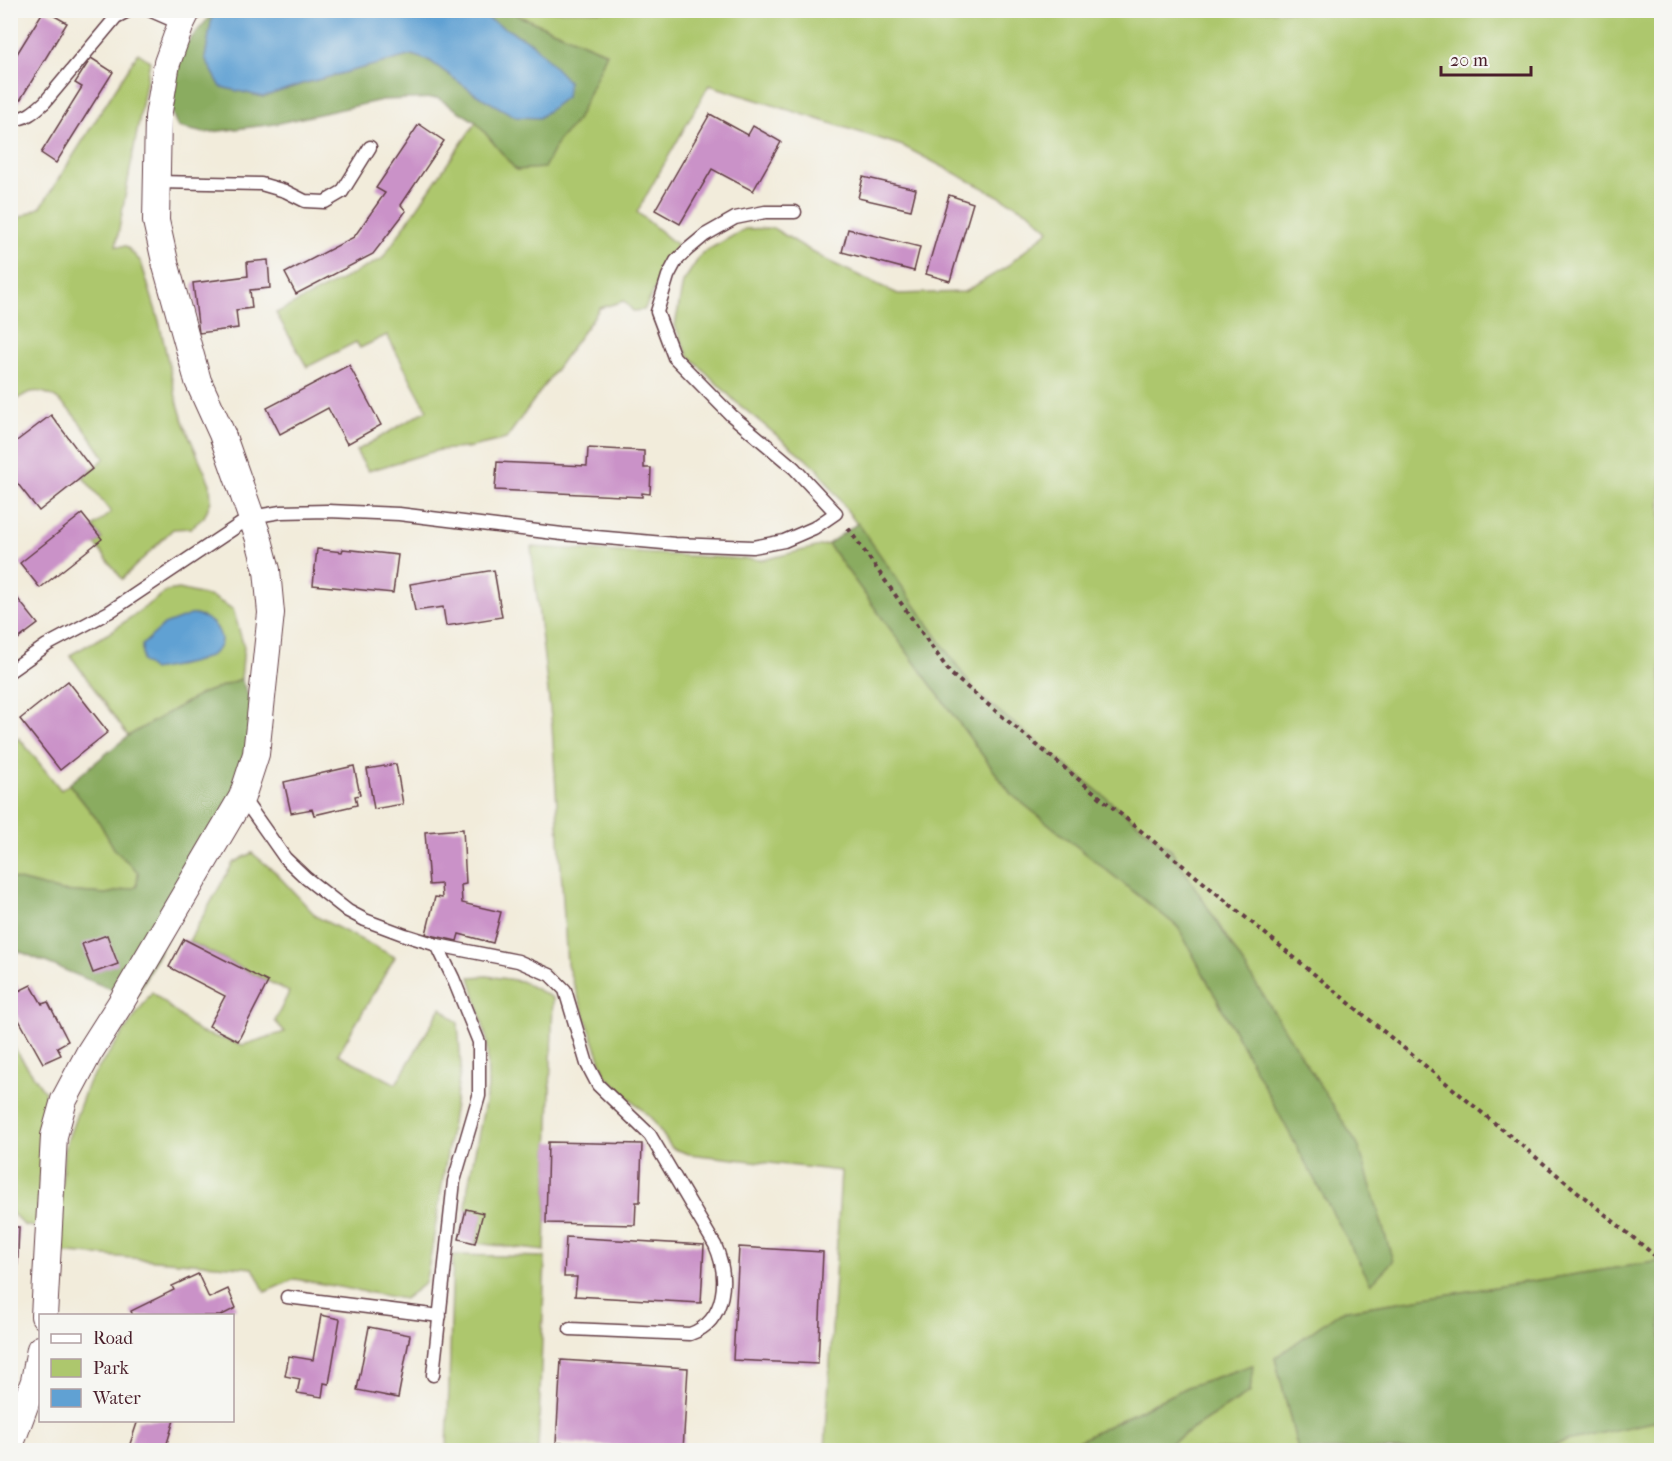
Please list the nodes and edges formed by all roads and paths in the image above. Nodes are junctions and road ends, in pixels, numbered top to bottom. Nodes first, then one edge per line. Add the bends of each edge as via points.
1 (130, 10) edge
2 (149, 10) edge
3 (185, 17) edge
4 (10, 119) edge
5 (370, 147) dead end
6 (156, 182) junction
7 (795, 212) dead end
8 (836, 513) junction
9 (251, 516) junction
10 (10, 671) edge
11 (242, 797) junction
12 (437, 945) junction
13 (1662, 1272) edge
14 (287, 1297) dead end
15 (44, 1314) edge
16 (440, 1316) junction
17 (570, 1329) dead end
18 (39, 1354) edge
19 (433, 1375) dead end
20 (10, 1446) edge

1 - 4 lane via 116,17 31,115
2 - 3 lane
3 - 6 street via 167,63 158,117
5 - 6 lane via 342,192 324,202 305,201 261,184
6 - 9 street via 156,221 198,381
7 - 8 lane via 735,218 705,235 676,261 657,312 674,357 731,415 794,468
8 - 9 lane via 784,541 753,547 596,537 399,514 328,511
8 - 13 path via 951,674 1653,1254
9 - 10 lane via 109,612 46,645
9 - 11 street via 267,570 271,613 256,754
11 - 12 lane via 285,858 340,906 365,920
11 - 15 street via 64,1100 54,1136
12 - 16 lane via 479,1042 479,1096 454,1181
12 - 17 lane via 519,961 550,975 565,990 587,1064 598,1085 650,1135 722,1259 720,1307 702,1330 690,1334
14 - 16 lane
16 - 19 lane
18 - 20 street via 34,1381

